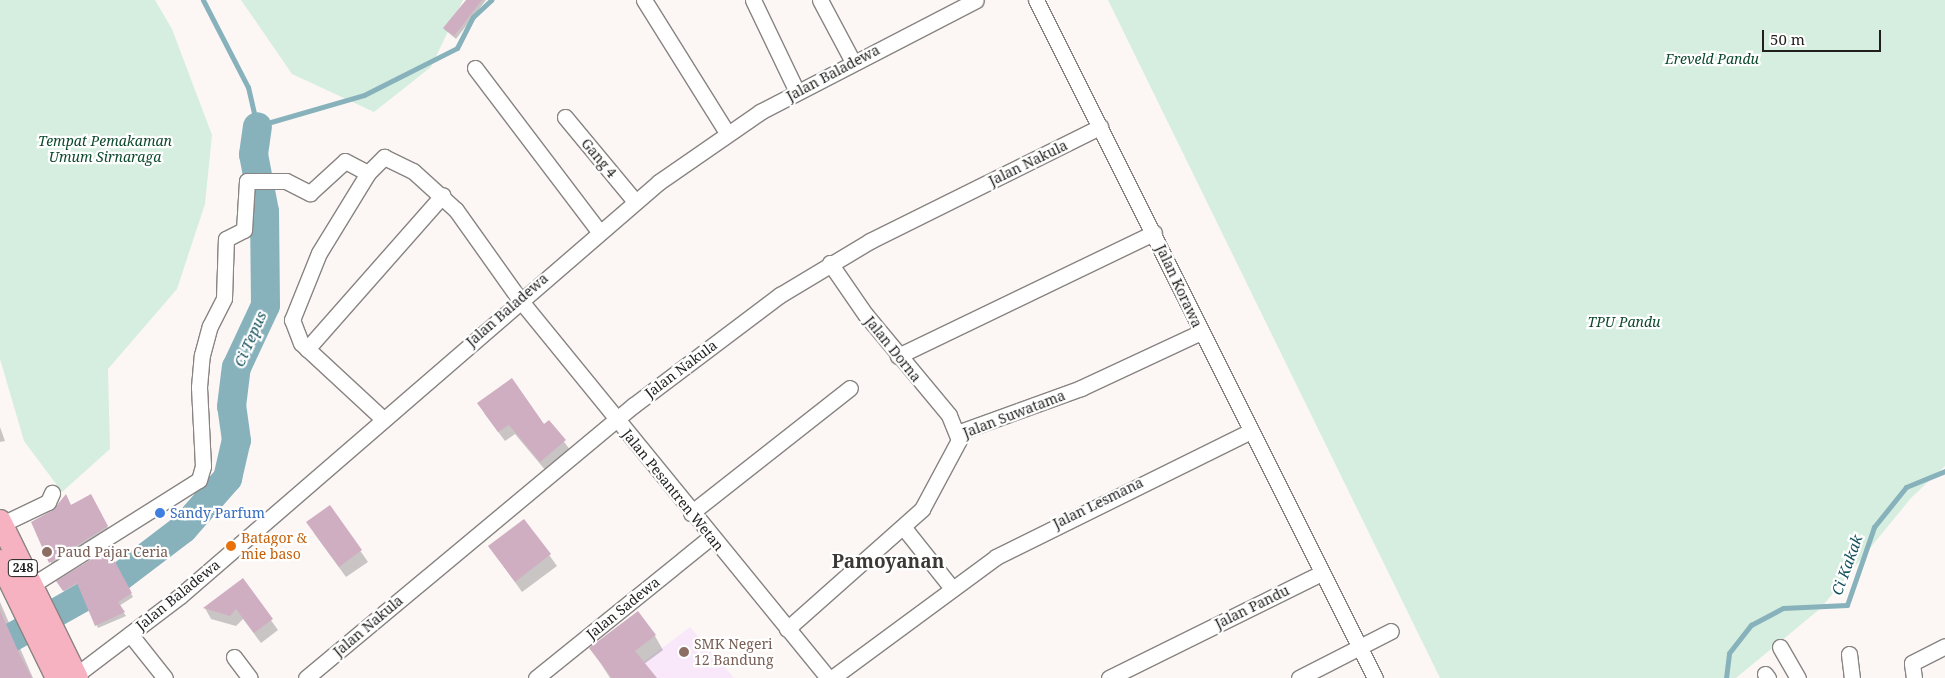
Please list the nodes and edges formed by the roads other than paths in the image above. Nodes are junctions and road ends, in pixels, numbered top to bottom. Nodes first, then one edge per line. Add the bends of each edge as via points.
1 (644, 0) edge
2 (753, 0) edge
3 (820, 0) edge
4 (1036, 0) edge
5 (968, 2) edge
6 (853, 62) junction
7 (476, 68) dead end
8 (797, 92) junction
9 (564, 117) dead end
10 (1100, 127) junction
11 (727, 133) junction
12 (368, 173) junction
13 (442, 195) junction
14 (634, 200) junction
15 (598, 230) junction
16 (1154, 233) junction
17 (830, 263) junction
18 (520, 300) junction
19 (1201, 332) junction
20 (307, 349) junction
21 (898, 356) junction
22 (850, 388) dead end
23 (382, 418) junction
24 (616, 419) junction
25 (1251, 431) junction
26 (957, 433) junction
27 (52, 493) dead end
28 (691, 513) junction
29 (1, 522) edge
30 (904, 528) junction
31 (710, 538) junction
32 (0, 561) edge
33 (1321, 573) junction
34 (32, 586) junction
35 (951, 587) junction
36 (40, 620) junction
37 (787, 629) junction
38 (1391, 631) dead end
39 (130, 634) junction
40 (1360, 646) junction
41 (1945, 646) edge
42 (1780, 647) dead end
43 (1849, 654) dead end
44 (234, 657) dead end
45 (70, 677) edge
46 (165, 678) edge
47 (250, 678) edge
48 (306, 678) edge
49 (536, 678) edge
50 (828, 678) edge
51 (832, 678) edge
52 (1109, 678) edge
53 (1299, 678) edge
54 (1375, 678) edge
55 (1798, 678) edge
56 (1852, 678) edge
57 (1914, 678) edge

1 - 11 street
2 - 8 street
3 - 6 street
4 - 10 street, Jalan Korawa
5 - 6 street, Jalan Baladewa
6 - 8 street, Jalan Baladewa
7 - 15 street
8 - 11 street, Jalan Baladewa
9 - 14 street, Gang 4
10 - 16 street, Jalan Korawa
10 - 17 street, Jalan Nakula
11 - 14 street, Jalan Baladewa
12 - 13 street, Jalan Pesantren Wetan via 379,159 391,158
12 - 20 street, Jalan Pesantren Wetan via 319,253 292,320 294,331
12 - 34 street via 345,161 310,193 286,180 251,178 243,199 244,230 226,239 224,298 202,354 199,387 203,466 199,480
13 - 18 street, Jalan Pesantren Wetan
13 - 20 street
14 - 15 street, Jalan Baladewa
15 - 18 street, Jalan Baladewa
16 - 19 street, Jalan Korawa
16 - 21 street
17 - 21 street, Jalan Dorna
17 - 24 street, Jalan Nakula via 780,295
18 - 23 street, Jalan Baladewa
18 - 24 street, Jalan Pesantren Wetan
19 - 25 street, Jalan Korawa
19 - 26 street, Jalan Suwatama via 1074,391
20 - 23 street, Jalan Pesantren Wetan
21 - 26 street, Jalan Dorna via 949,415
22 - 28 street
23 - 39 street, Jalan Baladewa via 180,596
24 - 28 street, Jalan Pesantren Wetan
24 - 48 street, Jalan Nakula
25 - 33 street, Jalan Korawa
25 - 35 street, Jalan Lesmana via 1044,530
26 - 30 street, Jalan Suwatama via 958,448 941,480
27 - 29 street via 48,502
28 - 31 street, Jalan Pesantren Wetan
29 - 34 highway, 248
30 - 35 street
30 - 37 street, Jalan Suwatama
31 - 37 street, Jalan Pesantren Wetan
31 - 49 street, Jalan Sadewa
32 - 36 highway, 248
33 - 40 street
33 - 52 street, Jalan Pandu
34 - 36 highway, 248
35 - 51 street, Jalan Lesmana
36 - 45 highway, 248
37 - 50 street, Jalan Pesantren Wetan
38 - 40 street
39 - 45 street, Jalan Baladewa
39 - 46 street
40 - 53 street
40 - 54 street
41 - 57 street via 1912,663
42 - 55 street
43 - 56 street
44 - 47 street

